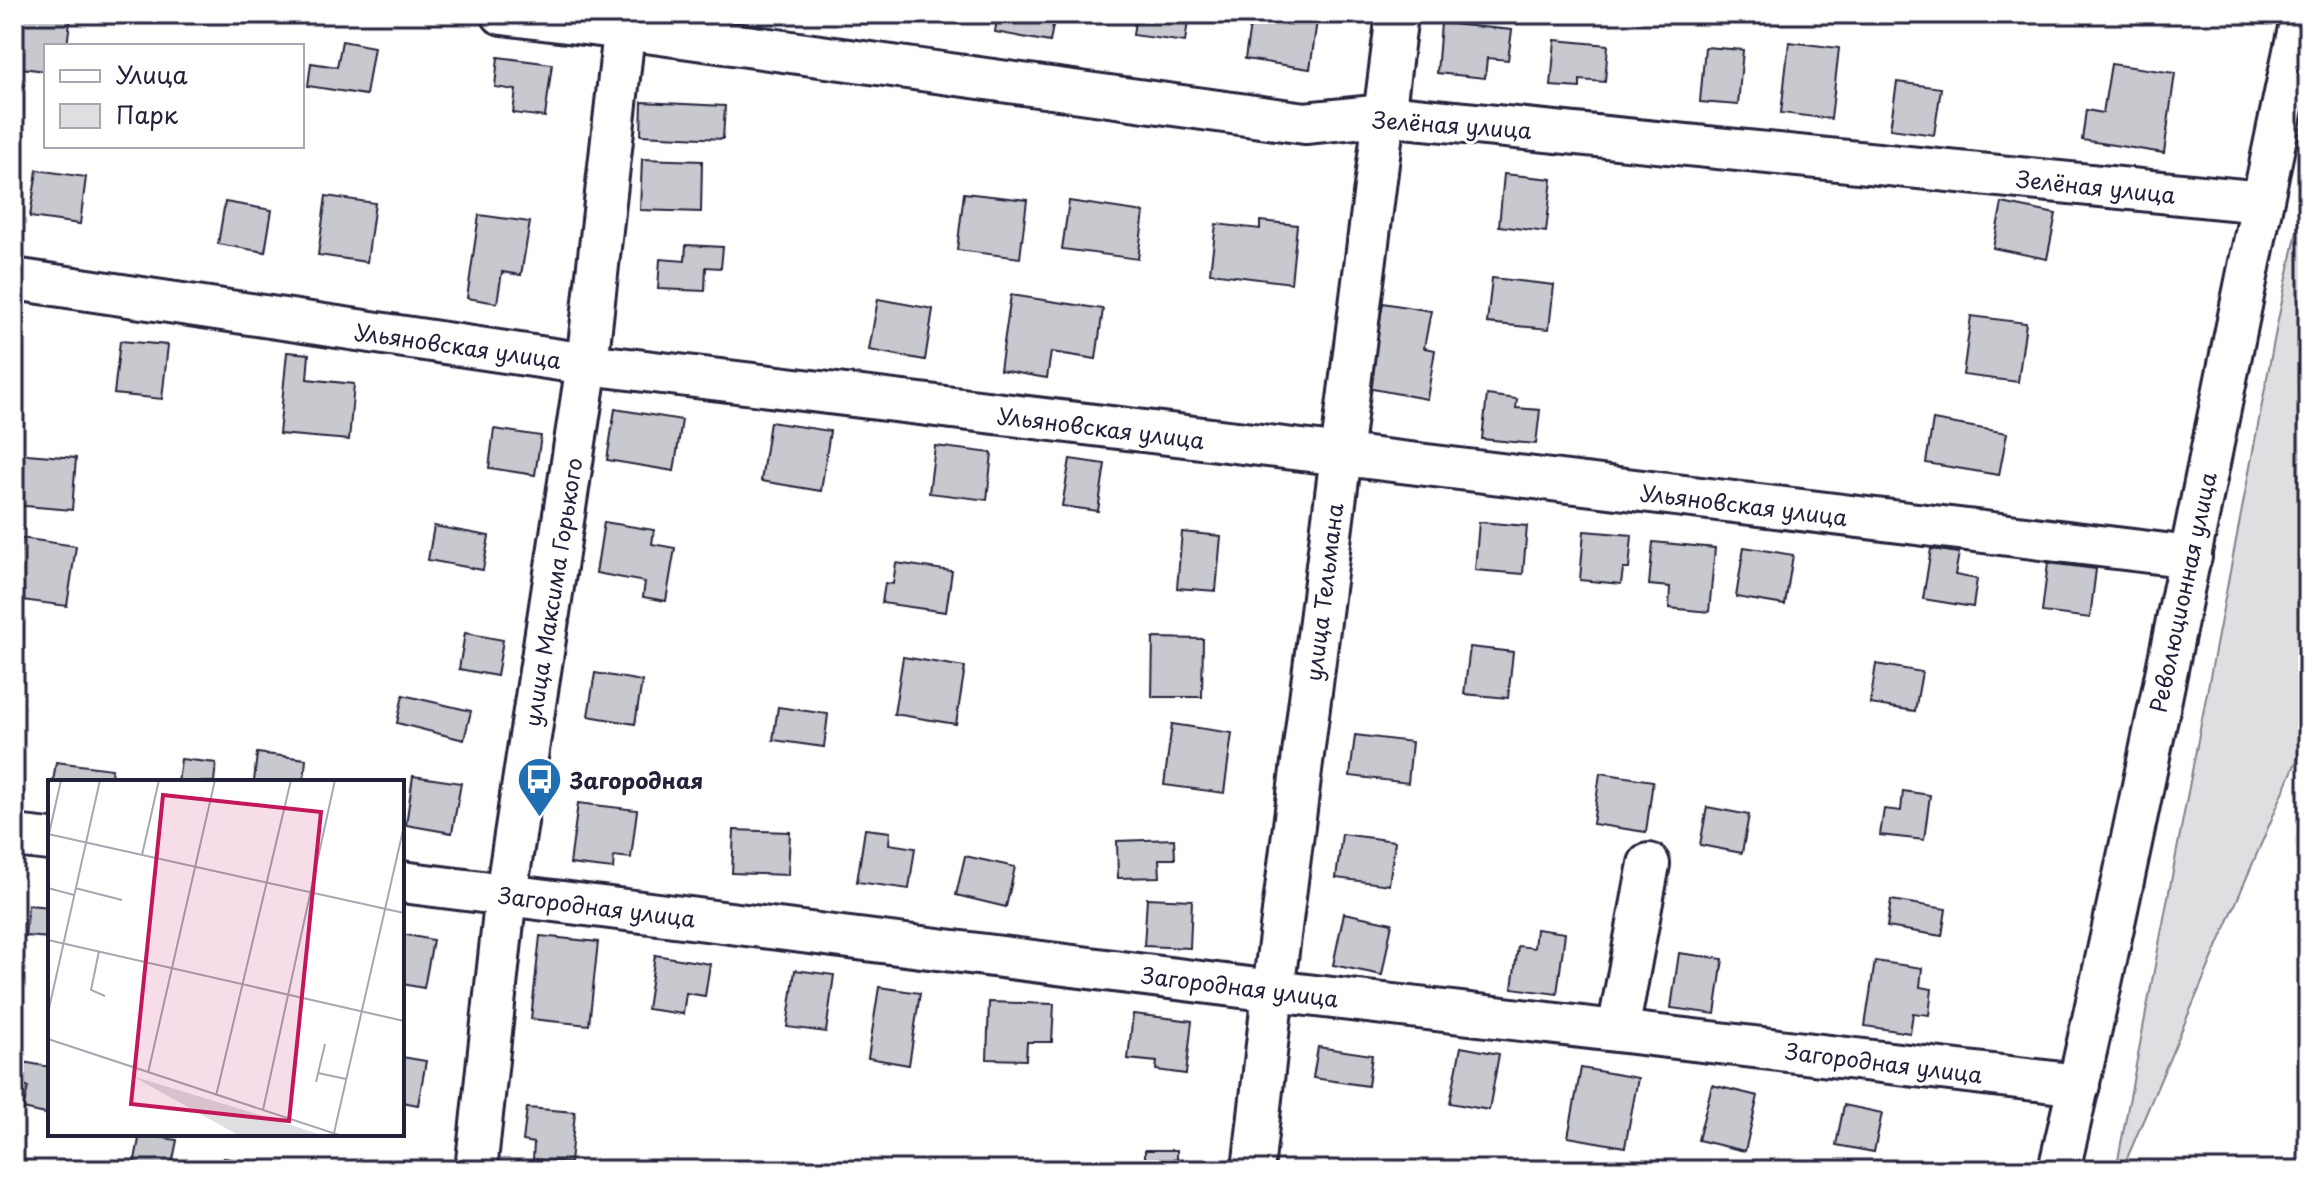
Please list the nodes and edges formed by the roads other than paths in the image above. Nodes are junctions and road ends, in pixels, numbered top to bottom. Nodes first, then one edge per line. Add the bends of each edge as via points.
1 (502, 14) edge
2 (1397, 14) edge
3 (2302, 14) edge
4 (625, 21) edge
5 (1384, 115) junction
6 (2262, 202) junction
7 (14, 279) edge
8 (587, 364) junction
9 (1341, 456) junction
10 (2191, 557) junction
11 (14, 836) edge
12 (48, 840) edge
13 (1649, 864) dead end
14 (404, 882) edge
15 (506, 894) junction
16 (1273, 991) junction
17 (1618, 1031) junction
18 (2079, 1085) junction
19 (476, 1170) edge
20 (1253, 1170) edge
21 (2059, 1170) edge

1 - 4 street, Зелёная улица
2 - 5 street, улица Тельмана
3 - 6 street, Революционная улица
4 - 5 street, Зелёная улица via 1305,123
4 - 8 street, улица Максима Горького
5 - 6 street, Зелёная улица
5 - 9 street, улица Тельмана
6 - 10 street, Революционная улица
7 - 8 street, Ульяновская улица
8 - 9 street, Ульяновская улица
8 - 15 street, улица Максима Горького
9 - 10 street, Ульяновская улица
9 - 16 street, улица Тельмана
10 - 18 street, Революционная улица
11 - 12 street
13 - 17 street
14 - 15 street, Загородная улица
15 - 16 street, Загородная улица
15 - 19 street, улица Максима Горького
16 - 17 street, Загородная улица
16 - 20 street, улица Тельмана
17 - 18 street, Загородная улица
18 - 21 street, Революционная улица

